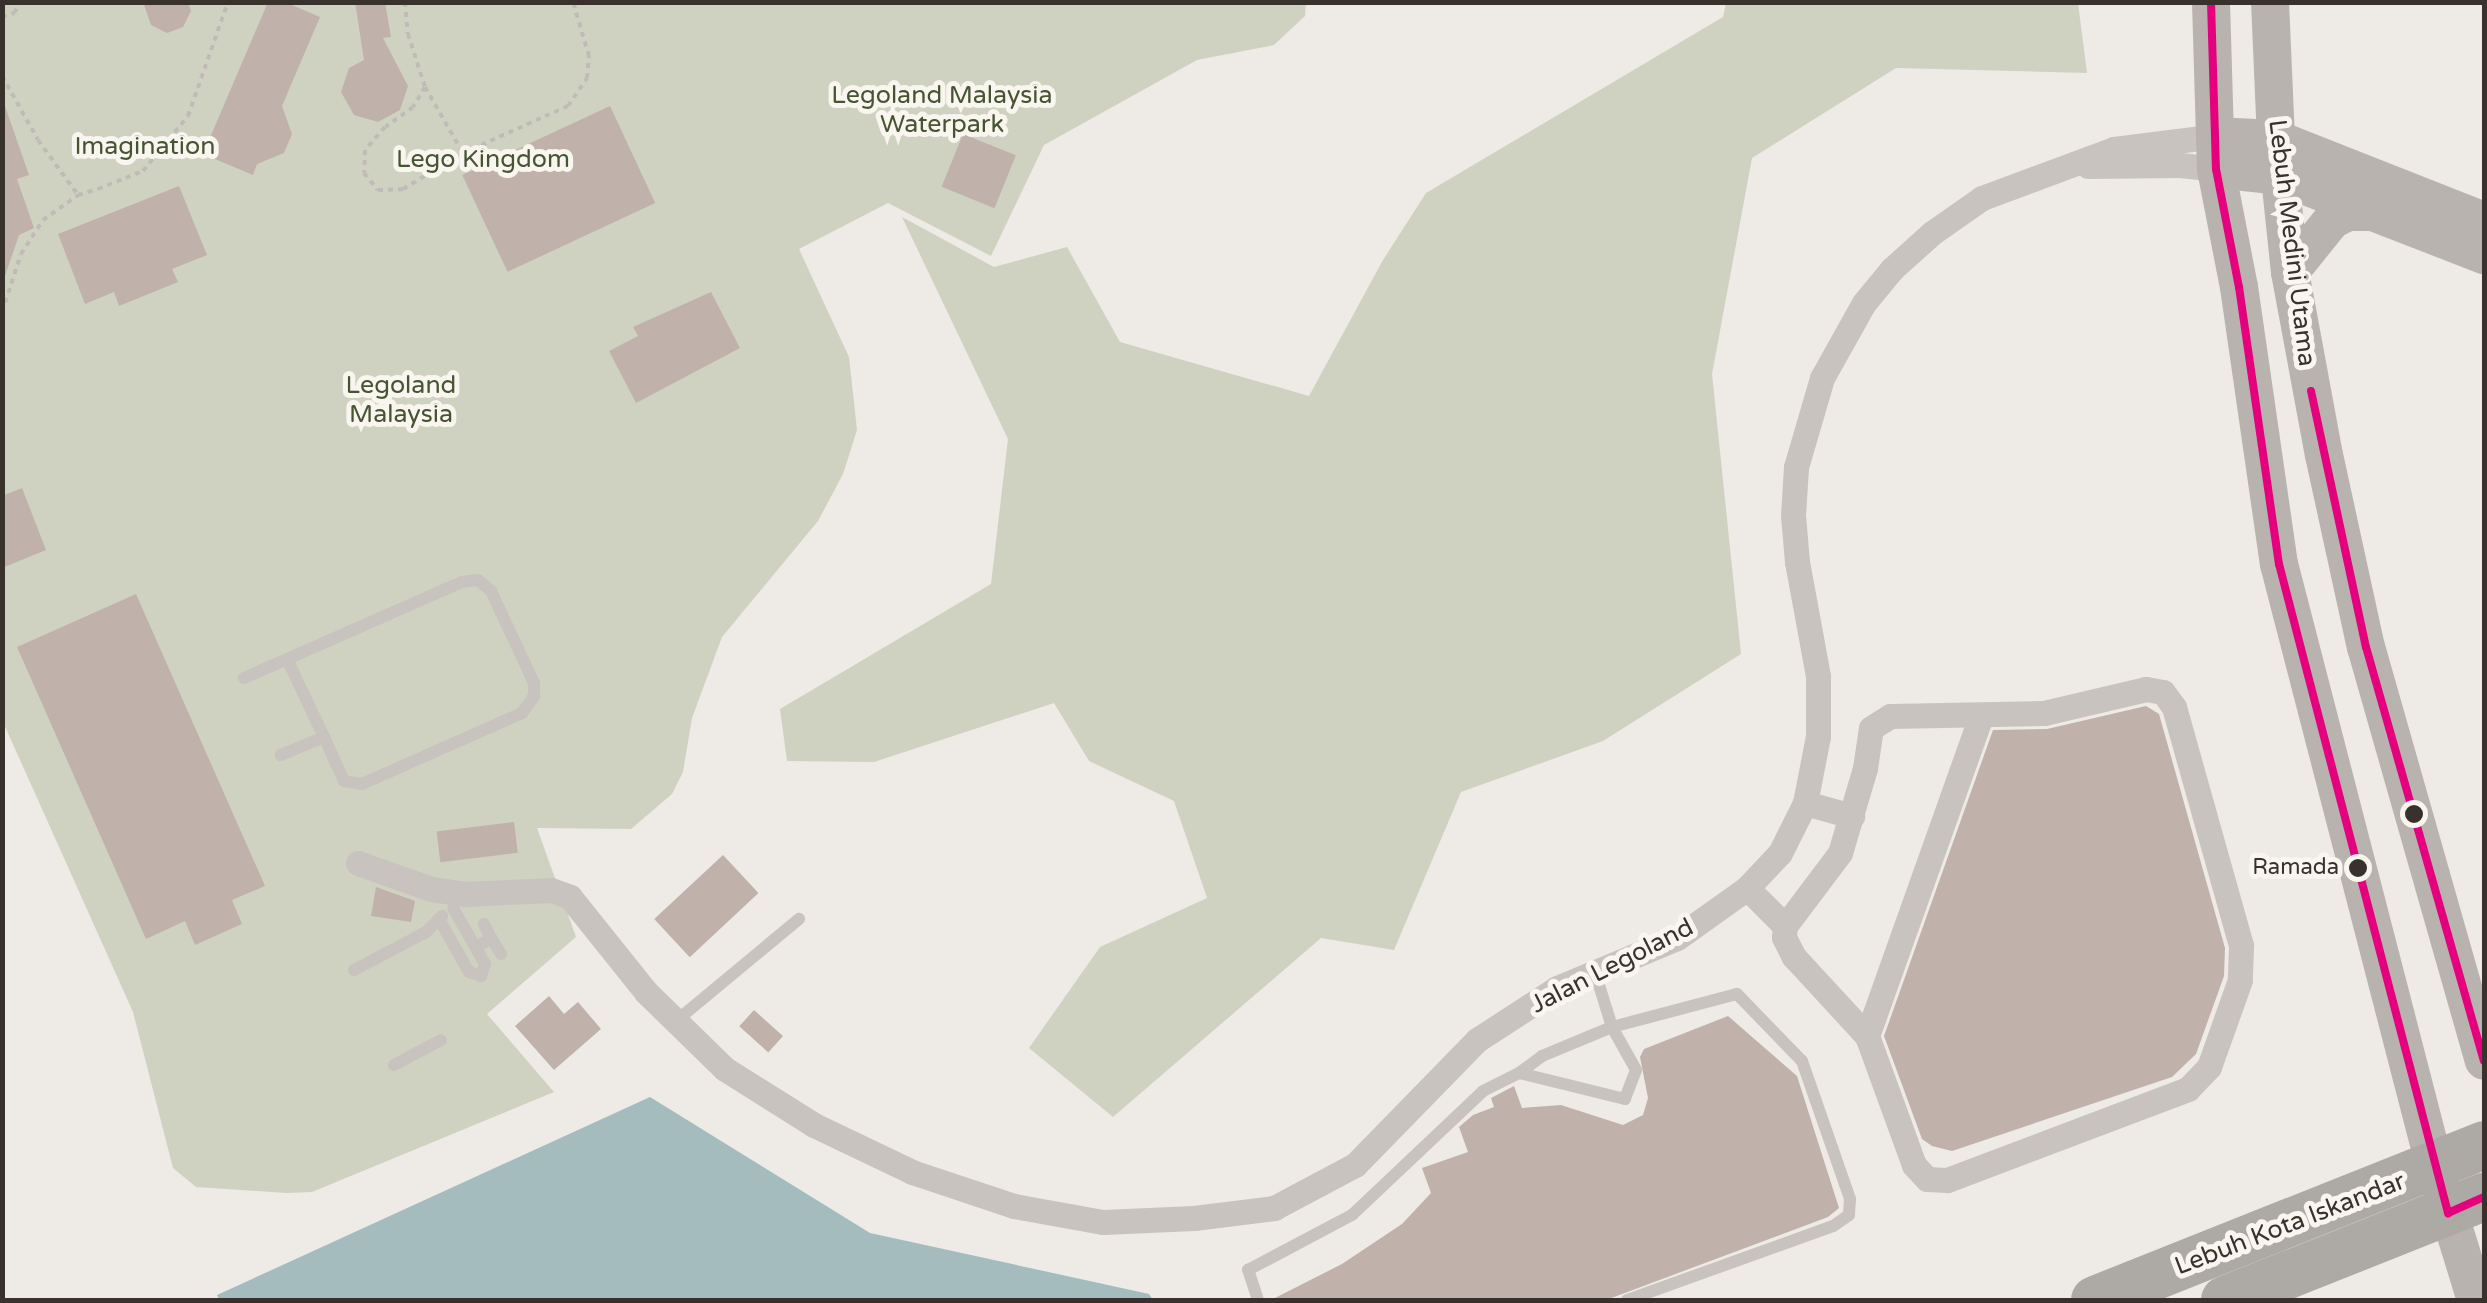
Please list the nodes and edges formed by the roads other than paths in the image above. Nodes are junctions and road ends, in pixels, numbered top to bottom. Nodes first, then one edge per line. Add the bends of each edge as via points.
1 (2210, 2) edge
2 (2270, 2) edge
3 (2216, 153) junction
4 (2278, 158) junction
5 (2376, 212) junction
6 (2484, 220) edge
7 (2484, 255) edge
8 (2290, 272) junction
9 (287, 659) junction
10 (244, 678) dead end
11 (1982, 716) junction
12 (324, 737) junction
13 (281, 756) dead end
14 (1805, 804) junction
15 (1852, 816) junction
16 (358, 863) dead end
17 (1748, 888) junction
18 (459, 901) junction
19 (439, 918) junction
20 (799, 919) dead end
21 (484, 924) dead end
22 (1785, 926) junction
23 (491, 938) junction
24 (477, 946) junction
25 (501, 954) dead end
26 (354, 970) dead end
27 (1595, 972) junction
28 (676, 1021) junction
29 (1612, 1027) junction
30 (1867, 1036) junction
31 (441, 1040) dead end
32 (2484, 1060) edge
33 (394, 1066) dead end
34 (1519, 1073) junction
35 (2484, 1145) edge
36 (2435, 1167) junction
37 (2466, 1205) edge
38 (1258, 1300) edge
39 (1627, 1300) edge
40 (2095, 1300) edge
41 (2225, 1300) edge
42 (2476, 1300) edge

1 - 3 main road
2 - 4 main road, Lebuh Medini Utama
3 - 4 main road
3 - 14 street, Jalan Legoland via 2114,149 1982,198 1932,233 1864,303 1822,378 1796,467 1797,562 1818,676 1818,736
3 - 36 main road via 2279,564
4 - 5 main road
4 - 6 main road
4 - 8 main road, Lebuh Medini Utama
5 - 7 main road
5 - 8 main road via 2348,212 2332,220
8 - 32 main road, Lebuh Medini Utama via 2366,648
9 - 10 lane
9 - 12 lane
9 - 12 lane via 478,580 491,590 534,683 522,713 362,784 344,781
11 - 15 street via 1890,716 1876,722
11 - 30 street
11 - 30 street via 2044,713 2146,690 2170,699 2243,963 2210,1067 2188,1089 1937,1182 1914,1165
12 - 13 lane
14 - 15 street
14 - 17 street, Jalan Legoland via 1780,853
15 - 22 street via 1840,852
16 - 18 street
17 - 22 street
17 - 27 street, Jalan Legoland via 1677,938
18 - 19 lane
18 - 24 lane
18 - 28 street, Jalan Legoland via 551,890 570,897
19 - 24 lane via 475,977 485,964
19 - 26 lane via 426,932
20 - 28 lane
21 - 23 lane
22 - 30 street via 1794,957
23 - 24 lane
23 - 25 lane
27 - 28 street, Jalan Legoland via 1557,988 1477,1040 1355,1165 1274,1208 1194,1218 1103,1222 1014,1206 912,1172 740,1078
27 - 29 lane
29 - 34 lane via 1542,1056
29 - 34 lane via 1636,1070 1625,1099
29 - 39 lane via 1730,994 1747,1000 1802,1061 1850,1199 1848,1215 1833,1226
31 - 33 lane
34 - 38 lane via 1483,1091 1352,1215 1248,1270
35 - 36 highway, Lebuh Kota Iskandar
36 - 37 main road
36 - 40 highway, Lebuh Kota Iskandar
37 - 41 highway, Lebuh Kota Iskandar
37 - 42 main road

